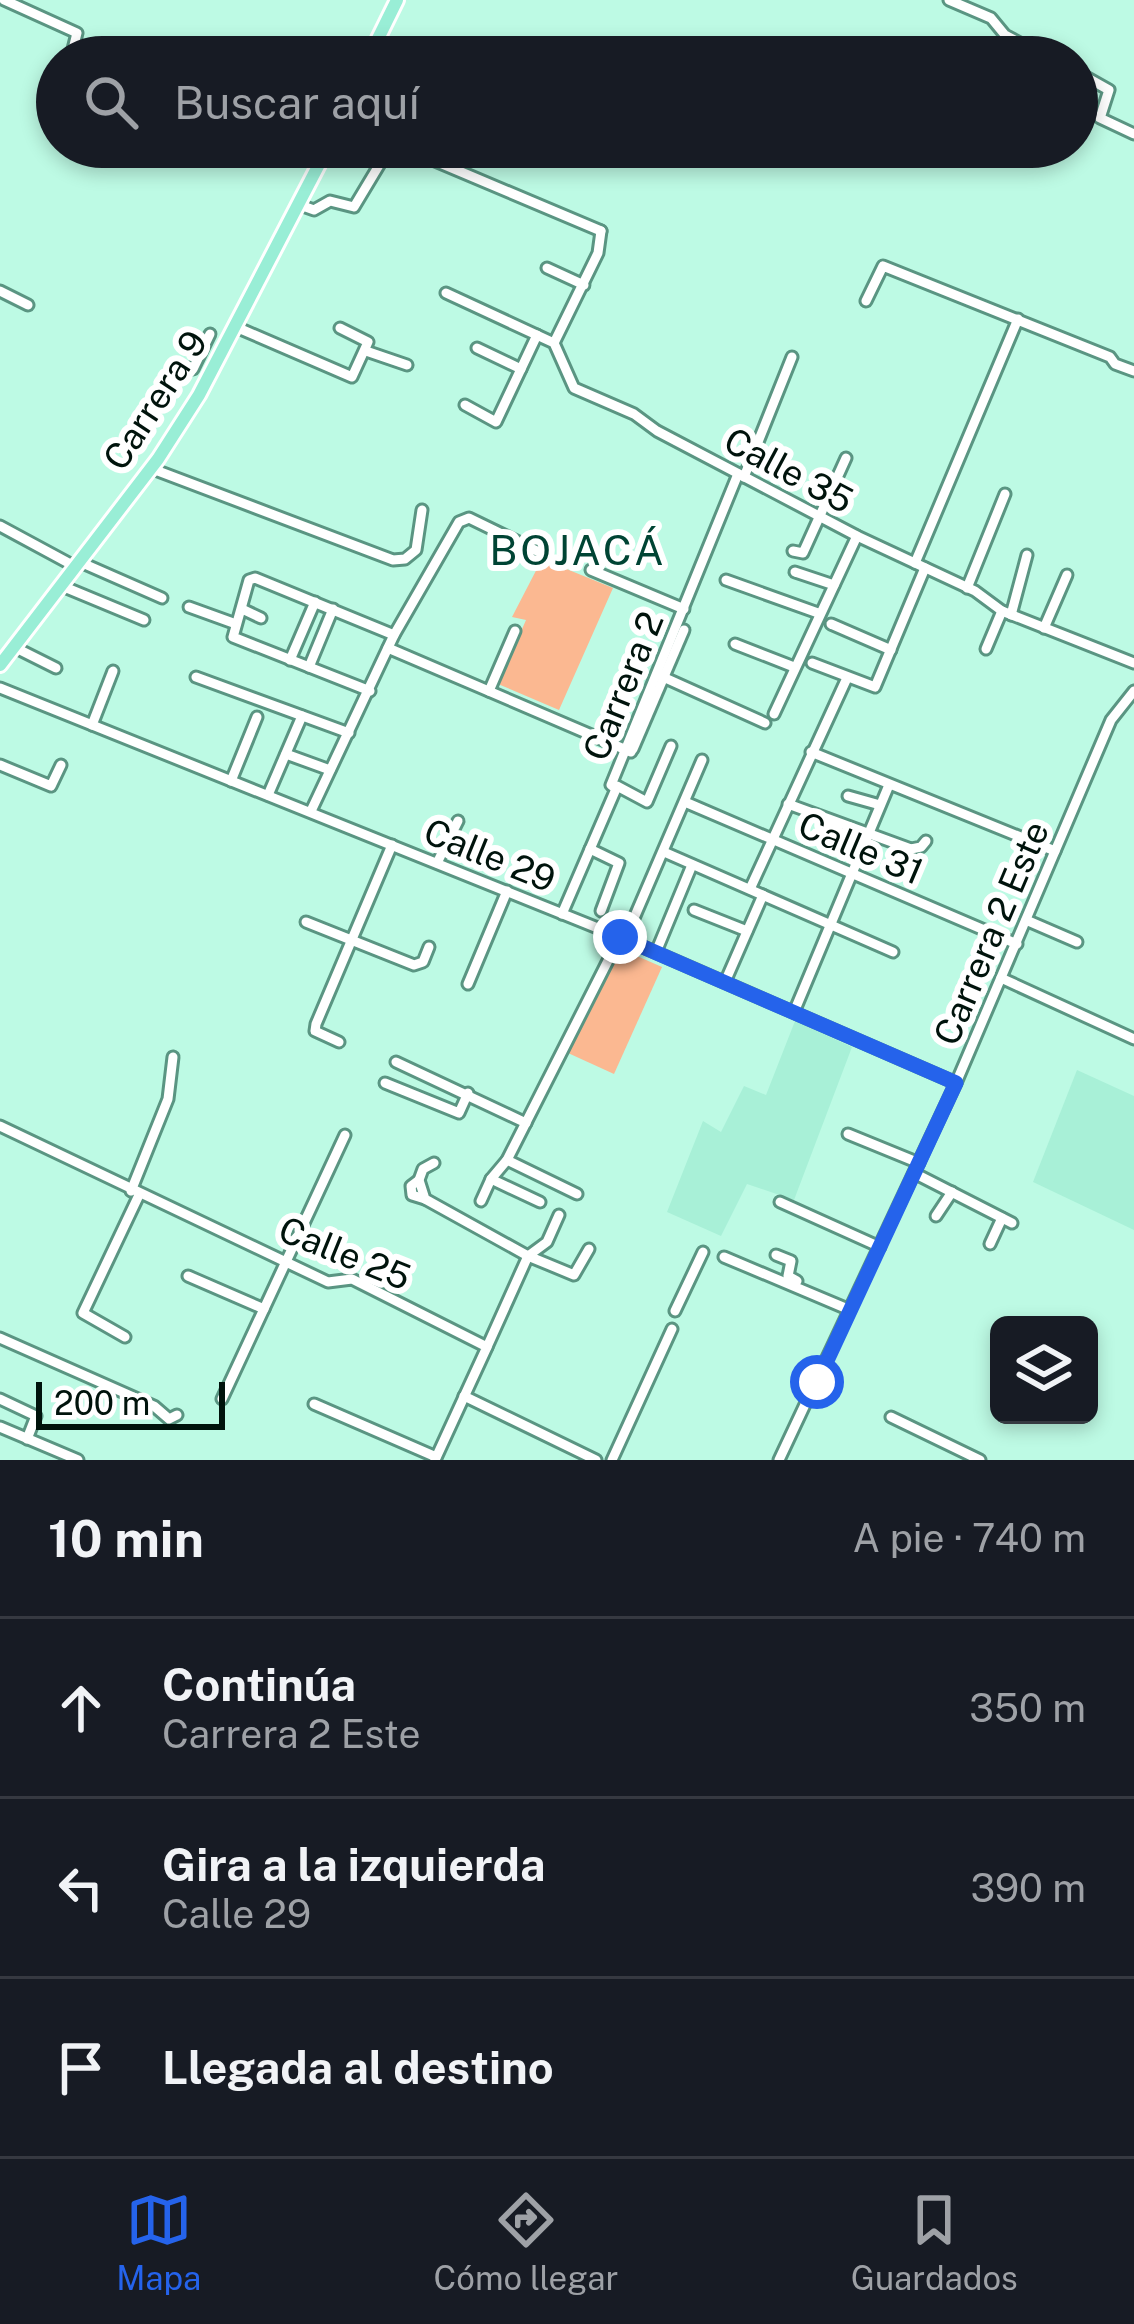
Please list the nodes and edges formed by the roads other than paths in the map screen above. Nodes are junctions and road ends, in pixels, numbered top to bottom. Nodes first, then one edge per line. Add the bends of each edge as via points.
1 (4, 0) edge
2 (397, 0) edge
3 (949, 0) edge
4 (78, 36) edge
5 (379, 36) edge
6 (1007, 36) edge
7 (1098, 84) edge
8 (1134, 134) edge
9 (318, 168) edge
10 (377, 168) edge
11 (459, 168) edge
12 (300, 205) junction
13 (548, 268) dead end
14 (584, 285) junction
15 (0, 291) edge
16 (446, 293) dead end
17 (866, 301) dead end
18 (28, 305) dead end
19 (1018, 320) junction
20 (236, 328) junction
21 (340, 328) dead end
22 (537, 335) junction
23 (218, 338) junction
24 (554, 343) junction
25 (477, 348) dead end
26 (366, 351) junction
27 (792, 357) dead end
28 (407, 365) dead end
29 (194, 369) dead end
30 (521, 369) junction
31 (1134, 371) edge
32 (465, 405) dead end
33 (846, 458) dead end
34 (150, 469) junction
35 (741, 476) junction
36 (1005, 494) dead end
37 (422, 510) dead end
38 (821, 518) junction
39 (0, 526) edge
40 (857, 536) junction
41 (793, 551) dead end
42 (539, 552) dead end
43 (1027, 555) dead end
44 (78, 564) junction
45 (920, 566) junction
46 (591, 570) dead end
47 (795, 572) dead end
48 (1067, 575) dead end
49 (726, 580) dead end
50 (834, 585) junction
51 (62, 586) junction
52 (968, 588) junction
53 (162, 598) dead end
54 (315, 602) junction
55 (189, 607) dead end
56 (242, 609) junction
57 (333, 609) junction
58 (684, 609) junction
59 (818, 613) junction
60 (1006, 613) junction
61 (261, 618) dead end
62 (144, 620) dead end
63 (831, 623) dead end
64 (236, 624) junction
65 (1043, 628) junction
66 (684, 630) dead end
67 (515, 631) dead end
68 (394, 635) junction
69 (735, 644) dead end
70 (14, 647) junction
71 (388, 648) junction
72 (986, 649) dead end
73 (891, 650) junction
74 (290, 660) junction
75 (812, 663) dead end
76 (1134, 663) edge
77 (0, 665) edge
78 (309, 667) junction
79 (56, 668) dead end
80 (794, 668) junction
81 (113, 671) dead end
82 (196, 677) dead end
83 (663, 677) junction
84 (847, 678) junction
85 (0, 688) edge
86 (370, 691) junction
87 (489, 691) junction
88 (1134, 691) edge
89 (649, 702) junction
90 (774, 714) dead end
91 (302, 716) junction
92 (257, 717) dead end
93 (765, 723) dead end
94 (92, 725) junction
95 (349, 733) junction
96 (671, 746) dead end
97 (629, 752) junction
98 (811, 752) junction
99 (286, 754) junction
100 (702, 760) dead end
101 (0, 765) edge
102 (61, 766) dead end
103 (330, 770) junction
104 (231, 781) junction
105 (889, 785) junction
106 (614, 787) junction
107 (268, 795) junction
108 (848, 796) dead end
109 (685, 802) junction
110 (788, 804) junction
111 (880, 805) junction
112 (311, 811) junction
113 (458, 821) dead end
114 (866, 834) junction
115 (773, 839) junction
116 (926, 841) dead end
117 (392, 845) junction
118 (590, 849) junction
119 (1055, 851) junction
120 (664, 852) junction
121 (437, 862) junction
122 (692, 865) junction
123 (852, 873) junction
124 (750, 890) junction
125 (506, 891) junction
126 (763, 895) junction
127 (694, 910) dead end
128 (601, 911) dead end
129 (560, 913) junction
130 (1026, 920) junction
131 (306, 922) dead end
132 (832, 925) junction
133 (747, 931) junction
134 (622, 938) junction
135 (351, 941) junction
136 (1077, 943) dead end
137 (1017, 944) junction
138 (429, 947) dead end
139 (656, 952) junction
140 (893, 952) dead end
141 (1000, 978) junction
142 (725, 982) junction
143 (468, 984) dead end
144 (794, 1012) junction
145 (1134, 1039) edge
146 (339, 1042) dead end
147 (173, 1057) dead end
148 (396, 1062) dead end
149 (385, 1083) dead end
150 (956, 1083) junction
151 (468, 1094) junction
152 (526, 1123) junction
153 (0, 1126) edge
154 (848, 1134) dead end
155 (345, 1136) dead end
156 (507, 1160) junction
157 (434, 1163) dead end
158 (917, 1168) junction
159 (491, 1178) junction
160 (952, 1192) junction
161 (135, 1193) junction
162 (577, 1194) dead end
163 (482, 1201) dead end
164 (540, 1202) dead end
165 (780, 1202) dead end
166 (559, 1215) dead end
167 (936, 1216) dead end
168 (990, 1244) dead end
169 (880, 1246) junction
170 (589, 1249) dead end
171 (703, 1252) dead end
172 (776, 1255) dead end
173 (528, 1256) junction
174 (724, 1257) dead end
175 (288, 1260) junction
176 (188, 1276) dead end
177 (851, 1308) junction
178 (264, 1309) junction
179 (675, 1311) dead end
180 (672, 1329) dead end
181 (124, 1337) dead end
182 (0, 1338) edge
183 (487, 1347) junction
184 (464, 1396) junction
185 (0, 1399) edge
186 (222, 1400) dead end
187 (314, 1404) dead end
188 (177, 1415) dead end
189 (892, 1417) dead end
190 (0, 1427) edge
191 (27, 1439) junction
192 (435, 1458) edge
193 (78, 1460) edge
194 (596, 1460) edge
195 (612, 1460) edge
196 (779, 1460) edge
197 (980, 1460) edge

1 - 4 street
2 - 5 main road
3 - 6 street via 991,18
7 - 8 street via 1109,90 1100,118
9 - 12 main road, Carrera 9
10 - 12 street via 354,207
11 - 14 street via 606,230
12 - 20 main road, Carrera 9
13 - 14 street
14 - 24 street
15 - 18 street
16 - 22 street
17 - 19 street via 883,266
19 - 31 street
19 - 45 street
20 - 23 main road, Carrera 9
20 - 26 street via 348,377
21 - 26 street via 364,337
22 - 24 street
22 - 30 street
23 - 29 street
23 - 34 main road, Carrera 9
24 - 35 street, Calle 35 via 574,388
25 - 30 street
26 - 28 street
27 - 35 street, Carrera 2
30 - 32 street via 496,422
33 - 38 street
34 - 37 street via 393,560 416,550
34 - 44 main road, Carrera 9
35 - 38 street, Calle 35
35 - 58 street, Carrera 2
36 - 52 street
38 - 40 street, Calle 35
38 - 41 street via 802,554
39 - 44 street
40 - 45 street, Calle 35
40 - 50 street
42 - 68 street via 463,518
43 - 60 street
44 - 51 main road, Carrera 9
44 - 53 street
45 - 52 street, Calle 35
45 - 73 street
46 - 58 street
47 - 50 street
48 - 65 street
49 - 59 street
50 - 59 street
51 - 62 street
51 - 70 main road, Carrera 9
52 - 60 street, Calle 35
54 - 56 street via 251,579
54 - 57 street
54 - 74 street
55 - 64 street
56 - 61 street
56 - 64 street
57 - 68 street
57 - 78 street
58 - 89 street, Carrera 2
59 - 80 street
60 - 65 street, Calle 35
60 - 72 street
63 - 73 street
64 - 74 street via 232,636
65 - 76 street, Calle 35
66 - 83 street
67 - 87 street
68 - 71 street
69 - 80 street
70 - 77 main road, Carrera 9
70 - 79 street
71 - 86 street
71 - 87 street
73 - 84 street via 875,687
74 - 78 street
75 - 84 street
78 - 86 street
80 - 90 street
81 - 94 street
82 - 91 street
83 - 89 street
83 - 93 street
84 - 98 street
85 - 94 street, Calle 29
86 - 95 street
87 - 97 street
88 - 119 street, Carrera 2 Este via 1111,721
89 - 97 street, Carrera 2
91 - 95 street
91 - 99 street
92 - 104 street
94 - 104 street, Calle 29
95 - 103 street
96 - 106 street via 647,802
97 - 106 street, Carrera 2
98 - 105 street
98 - 110 street
99 - 103 street
99 - 107 street
100 - 109 street
101 - 102 street via 51,786
103 - 112 street
104 - 107 street, Calle 29
105 - 111 street
105 - 119 street
106 - 118 street, Carrera 2
106 - 129 street, Carrera 2
107 - 112 street, Calle 29
108 - 111 street
109 - 115 street, Calle 31
109 - 120 street
110 - 114 street
110 - 115 street
111 - 114 street
112 - 117 street, Calle 29
113 - 121 street
114 - 116 street via 911,849
114 - 123 street
115 - 123 street, Calle 31
115 - 124 street
117 - 121 street, Calle 29
117 - 135 street
118 - 128 street via 620,863
118 - 129 street, Carrera 2
119 - 130 street, Carrera 2 Este
120 - 122 street
120 - 134 street
121 - 125 street, Calle 29
122 - 124 street
122 - 139 street
123 - 132 street
123 - 137 street, Calle 31
124 - 126 street
125 - 129 street, Calle 29
125 - 143 street
126 - 132 street
126 - 133 street
127 - 133 street
129 - 134 street, Calle 29
130 - 136 street
130 - 137 street, Carrera 2 Este
131 - 135 street
132 - 140 street
132 - 144 street
133 - 142 street
134 - 139 street, Calle 29
134 - 152 street
135 - 138 street via 419,965
135 - 146 street via 316,1024
137 - 141 street, Carrera 2 Este
139 - 142 street, Calle 29
141 - 145 street
141 - 150 street, Carrera 2 Este
142 - 144 street, Calle 29
144 - 150 street, Calle 29
147 - 161 street via 168,1099
148 - 151 street
149 - 151 street via 461,1112
150 - 158 street, Carrera 2 Este
151 - 152 street
152 - 156 street
153 - 161 street, Calle 25
154 - 158 street
155 - 175 street
156 - 159 street
156 - 162 street
157 - 173 street via 410,1191 416,1198
158 - 160 street
158 - 169 street, Carrera 2 Este
159 - 163 street
159 - 164 street
160 - 167 street
160 - 168 street via 1007,1220
161 - 175 street, Calle 25
161 - 181 street via 83,1313
165 - 169 street
166 - 173 street via 547,1241
169 - 177 street, Carrera 2 Este
170 - 173 street via 574,1275
171 - 179 street
172 - 177 street via 792,1262 792,1278
173 - 183 street
174 - 177 street
175 - 178 street
175 - 183 street, Calle 25 via 328,1282 352,1279
176 - 178 street
177 - 196 street, Carrera 2 Este
178 - 186 street
180 - 195 street
182 - 188 street via 169,1419
183 - 184 street
184 - 192 street
184 - 194 street
185 - 191 street via 36,1416
187 - 192 street
189 - 197 street
190 - 191 street
191 - 193 street

